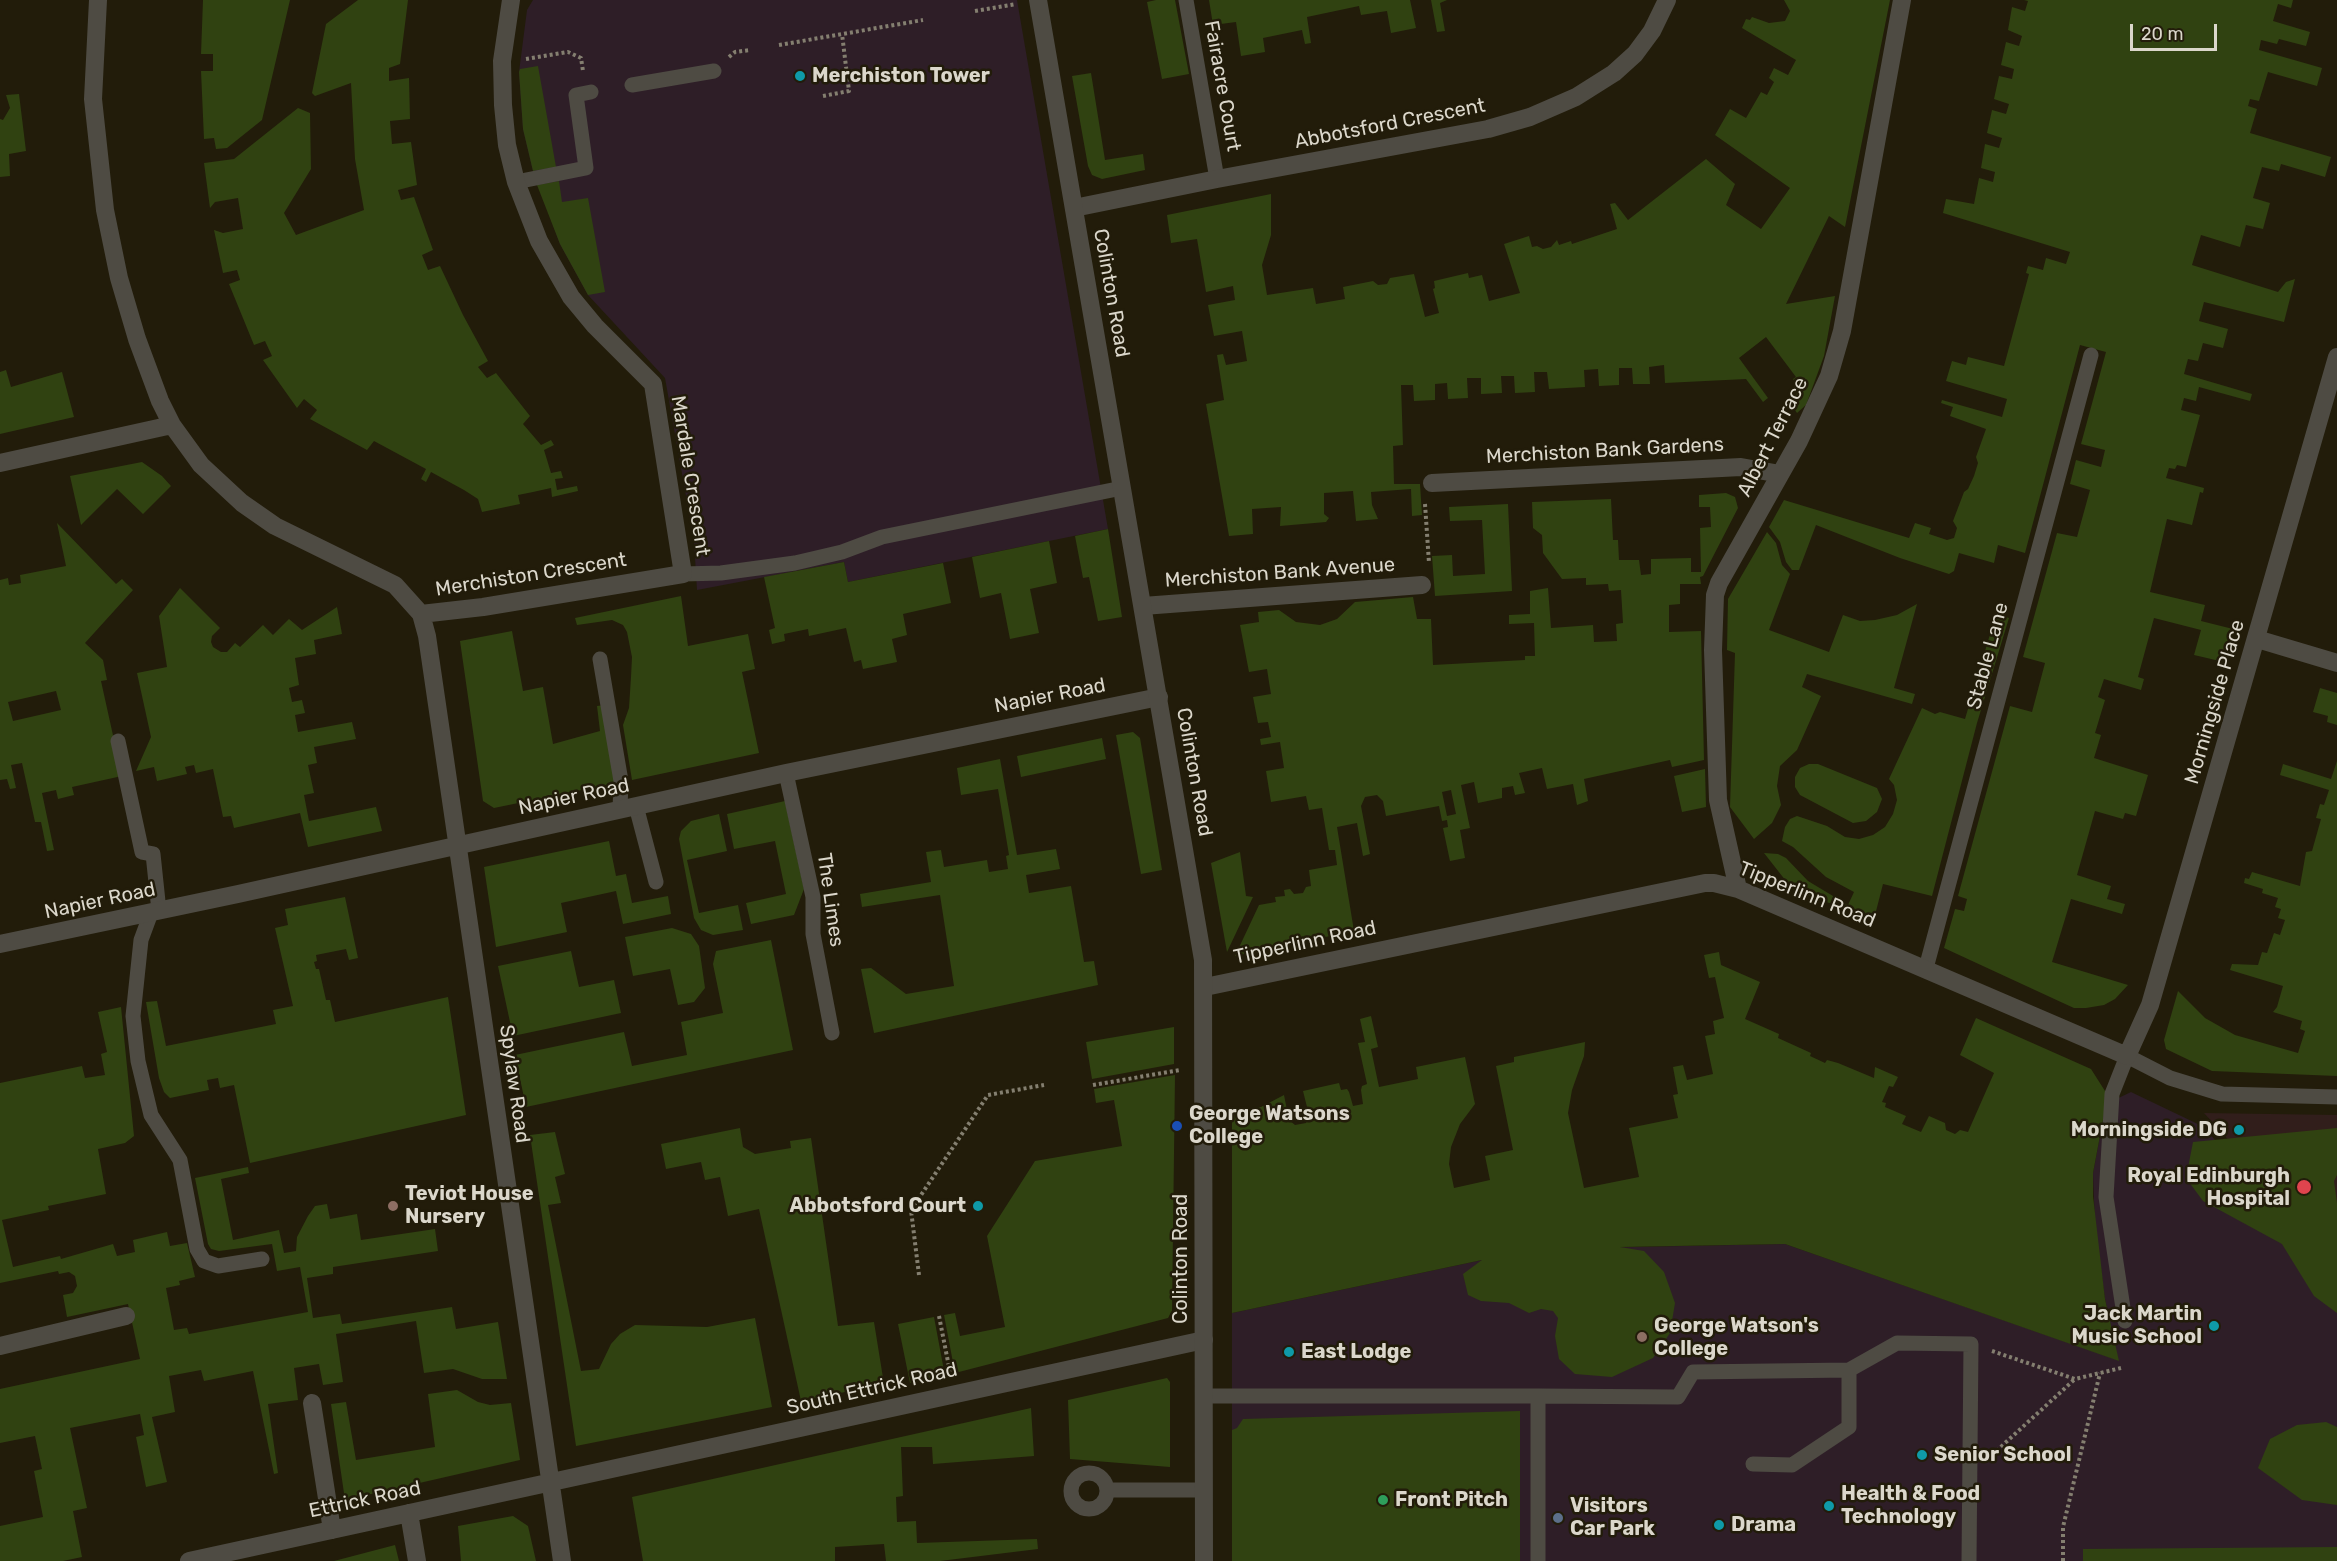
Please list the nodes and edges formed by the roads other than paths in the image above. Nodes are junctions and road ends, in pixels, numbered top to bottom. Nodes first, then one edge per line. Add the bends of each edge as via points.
1 (98, 0) edge
2 (511, 0) edge
3 (1038, 0) edge
4 (1186, 0) edge
5 (1667, 0) edge
6 (1902, 0) edge
7 (714, 71) dead end
8 (632, 85) dead end
9 (589, 92) road end
10 (1216, 179) junction
11 (516, 182) junction
12 (1074, 208) junction
13 (2091, 355) dead end
14 (2337, 357) edge
15 (172, 425) junction
16 (0, 463) edge
17 (1780, 474) junction
18 (1432, 483) road end
19 (1122, 488) junction
20 (683, 574) junction
21 (1422, 585) road end
22 (1143, 606) junction
23 (422, 614) junction
24 (2256, 639) junction
25 (600, 659) dead end
26 (2337, 663) edge
27 (1159, 697) junction
28 (118, 741) dead end
29 (786, 773) junction
30 (628, 808) junction
31 (456, 845) junction
32 (656, 882) dead end
33 (1738, 889) junction
34 (155, 912) junction
35 (0, 944) edge
36 (1926, 968) junction
37 (1205, 987) junction
38 (832, 1033) dead end
39 (2127, 1056) junction
40 (2337, 1097) edge
41 (262, 1259) dead end
42 (126, 1316) dead end
43 (2125, 1321) dead end
44 (1204, 1340) junction
45 (0, 1346) edge
46 (1849, 1370) junction
47 (1204, 1396) junction
48 (1538, 1396) junction
49 (312, 1403) dead end
50 (1753, 1464) dead end
51 (550, 1483) junction
52 (1108, 1490) dead end
53 (1204, 1490) junction
54 (409, 1513) junction
55 (332, 1530) junction
56 (189, 1561) edge
57 (417, 1561) edge
58 (562, 1561) edge
59 (1204, 1561) edge
60 (1538, 1561) edge
61 (1969, 1561) edge

1 - 15 street, Merchiston Crescent via 93,99 105,210 137,339
2 - 11 street, Mardale Crescent via 502,63 507,145
3 - 12 street, Colinton Road
4 - 10 lane, Fairacre Court
5 - 10 street, Abbotsford Crescent via 1635,54 1597,86 1556,107 1488,129
6 - 17 street, Albert Terrace via 1842,331 1817,406
7 - 8 lane
9 - 11 lane via 576,95 585,168
10 - 12 street, Abbotsford Crescent
11 - 20 street, Mardale Crescent via 539,241 571,297 652,384
12 - 19 street, Colinton Road
13 - 36 lane, Stable Lane
14 - 24 street, Morningside Place
15 - 16 street
15 - 23 street, Merchiston Crescent via 201,465 242,503 275,526 395,585
17 - 18 street, Merchiston Bank Gardens via 1741,466
17 - 33 street, Albert Terrace via 1719,584 1713,607 1718,800
19 - 20 lane via 882,537 795,563
19 - 22 street, Colinton Road
20 - 23 street, Merchiston Crescent
21 - 22 street, Merchiston Bank Avenue
22 - 27 street, Colinton Road
23 - 31 street, Spylaw Road
24 - 26 street
24 - 39 street, Morningside Place via 2150,1005
25 - 30 lane
27 - 29 street, Napier Road
27 - 37 street, Colinton Road via 1200,936
28 - 34 lane via 142,852 153,854
29 - 30 street, Napier Road
29 - 38 lane, The Limes via 813,897 813,934
30 - 31 street, Napier Road
30 - 32 lane
31 - 34 street, Napier Road
31 - 51 street, Spylaw Road
33 - 36 street, Tipperlinn Road
33 - 37 street, Tipperlinn Road via 1705,883
34 - 35 street, Napier Road
34 - 41 lane via 141,940 133,1016 138,1062 151,1115 180,1160 197,1249 204,1261 218,1266
36 - 39 street, Tipperlinn Road
37 - 44 street, Colinton Road
39 - 40 lane, Tipperlinn Road via 2170,1078 2222,1094
39 - 43 lane via 2112,1094 2106,1197
42 - 45 street
44 - 47 street, Colinton Road
44 - 51 street, South Ettrick Road
46 - 48 lane via 1693,1372 1678,1397
46 - 50 lane via 1848,1427 1792,1465
46 - 61 lane via 1897,1343 1971,1344
47 - 48 lane
47 - 53 street, Colinton Road
48 - 60 lane
49 - 55 street
51 - 54 street, Ettrick Road
51 - 58 street, Spylaw Road
52 - 53 lane
53 - 59 street, Colinton Road
54 - 55 street, Ettrick Road
54 - 57 street
55 - 56 street, Ettrick Road

